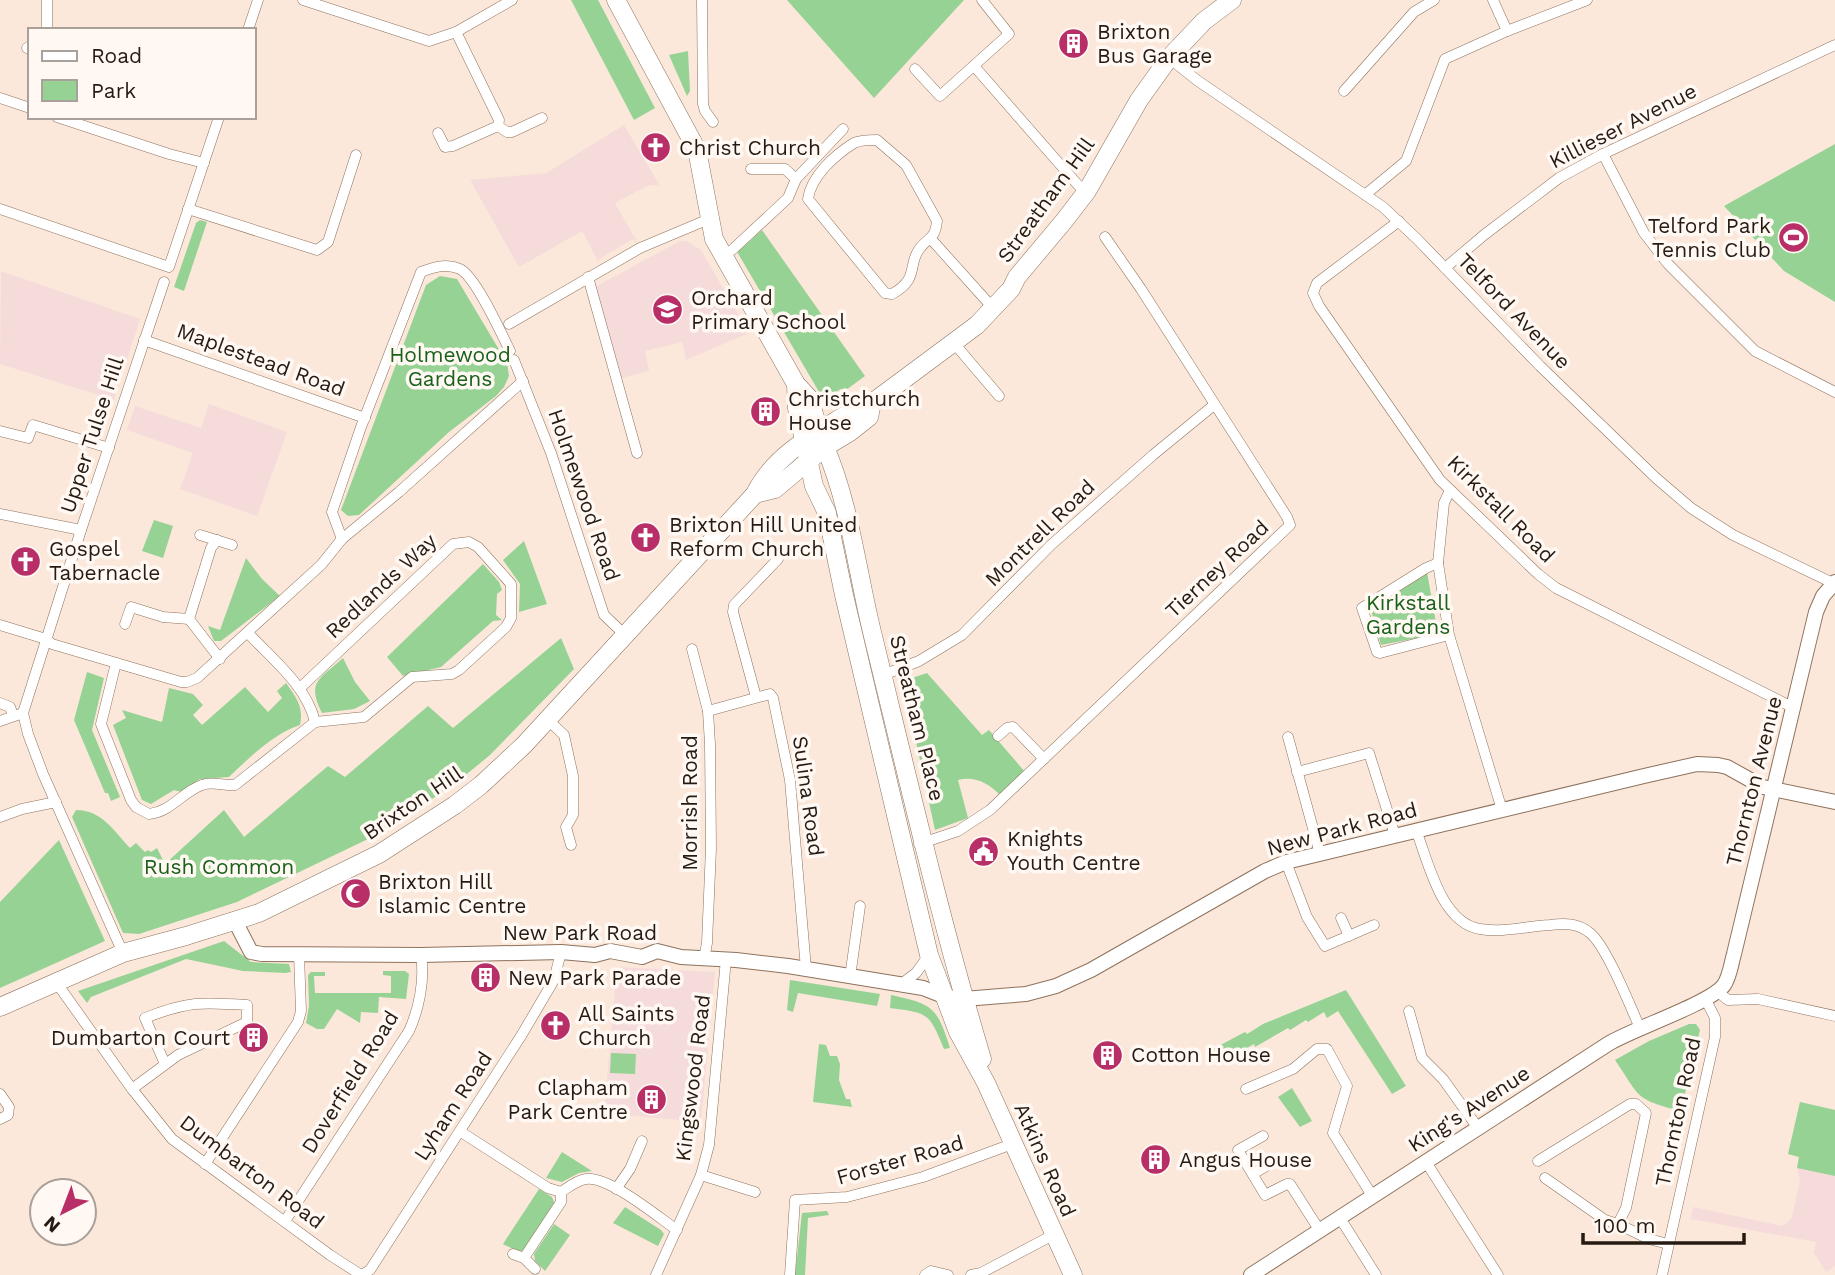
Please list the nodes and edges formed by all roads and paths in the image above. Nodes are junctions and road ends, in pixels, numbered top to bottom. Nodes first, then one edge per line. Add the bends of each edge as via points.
1 (47, 0) edge
2 (258, 0) edge
3 (303, 0) edge
4 (512, 0) edge
5 (616, 0) edge
6 (702, 0) edge
7 (982, 0) edge
8 (1434, 0) edge
9 (1493, 0) edge
10 (1587, 0) edge
11 (1220, 3) edge
12 (1567, 4) edge
13 (47, 28) edge
14 (249, 28) edge
15 (1507, 31) junction
16 (456, 32) junction
17 (1835, 45) edge
18 (1169, 58) junction
19 (974, 66) junction
20 (915, 69) dead end
21 (1344, 91) dead end
22 (0, 98) edge
23 (28, 107) edge
24 (542, 118) dead end
25 (63, 119) edge
26 (218, 119) edge
27 (713, 122) dead end
28 (498, 126) junction
29 (843, 129) dead end
30 (438, 134) dead end
31 (1604, 154) junction
32 (356, 155) dead end
33 (204, 163) junction
34 (751, 169) dead end
35 (796, 179) junction
36 (1087, 191) junction
37 (1366, 194) junction
38 (0, 209) edge
39 (188, 209) junction
40 (709, 219) junction
41 (1399, 221) junction
42 (1105, 237) dead end
43 (931, 239) junction
44 (723, 255) junction
45 (1446, 268) junction
46 (588, 277) junction
47 (164, 282) dead end
48 (993, 308) junction
49 (509, 324) dead end
50 (145, 340) junction
51 (953, 342) junction
52 (523, 381) junction
53 (1835, 392) edge
54 (999, 396) dead end
55 (1214, 405) junction
56 (365, 418) junction
57 (0, 431) edge
58 (816, 439) junction
59 (109, 448) junction
60 (637, 453) dead end
61 (809, 460) junction
62 (1450, 490) junction
63 (755, 494) junction
64 (827, 513) junction
65 (0, 514) edge
66 (81, 530) junction
67 (200, 536) dead end
68 (217, 540) junction
69 (342, 540) junction
70 (232, 545) dead end
71 (778, 559) dead end
72 (1438, 564) junction
73 (1835, 583) edge
74 (189, 619) junction
75 (125, 624) dead end
76 (0, 625) edge
77 (248, 633) junction
78 (1449, 635) junction
79 (625, 636) junction
80 (46, 639) junction
81 (692, 649) dead end
82 (220, 659) junction
83 (116, 663) junction
84 (883, 675) junction
85 (300, 688) junction
86 (756, 697) junction
87 (0, 703) edge
88 (1794, 708) junction
89 (708, 711) junction
90 (18, 714) junction
91 (548, 720) junction
92 (0, 721) edge
93 (315, 722) junction
94 (998, 736) dead end
95 (1288, 737) dead end
96 (1044, 759) junction
97 (1297, 772) junction
98 (1774, 790) junction
99 (56, 802) junction
100 (1835, 802) edge
101 (1502, 810) junction
102 (0, 817) edge
103 (1416, 830) junction
104 (1395, 835) junction
105 (924, 843) junction
106 (571, 845) dead end
107 (904, 849) junction
108 (1320, 854) junction
109 (1286, 862) junction
110 (860, 906) dead end
111 (1341, 918) dead end
112 (235, 921) junction
113 (1374, 925) dead end
114 (1349, 936) junction
115 (561, 952) junction
116 (123, 953) junction
117 (299, 954) junction
118 (421, 955) junction
119 (929, 955) junction
120 (704, 959) junction
121 (726, 959) junction
122 (806, 969) junction
123 (850, 977) junction
124 (56, 982) junction
125 (899, 985) junction
126 (1712, 996) junction
127 (953, 1000) junction
128 (0, 1007) edge
129 (1409, 1011) dead end
130 (1835, 1016) edge
131 (1640, 1028) junction
132 (165, 1063) junction
133 (132, 1089) junction
134 (1246, 1089) dead end
135 (0, 1094) edge
136 (0, 1119) edge
137 (1478, 1128) junction
138 (461, 1132) junction
139 (1263, 1136) dead end
140 (642, 1141) dead end
141 (1012, 1143) junction
142 (1276, 1160) dead end
143 (1538, 1161) dead end
144 (1426, 1162) junction
145 (205, 1164) junction
146 (1253, 1174) junction
147 (701, 1175) junction
148 (1545, 1178) dead end
149 (616, 1189) junction
150 (561, 1192) junction
151 (754, 1192) dead end
152 (1373, 1197) junction
153 (1340, 1218) junction
154 (285, 1221) junction
155 (1618, 1224) junction
156 (677, 1230) junction
157 (1320, 1231) junction
158 (1054, 1235) junction
159 (1668, 1244) junction
160 (513, 1254) dead end
161 (1063, 1254) junction
162 (524, 1258) junction
163 (535, 1269) dead end
164 (364, 1274) edge
165 (656, 1275) edge
166 (790, 1275) edge
167 (925, 1275) edge
168 (948, 1275) edge
169 (971, 1275) edge
170 (1073, 1275) edge
171 (1079, 1275) edge
172 (1251, 1275) edge
173 (1376, 1275) edge
174 (1498, 1275) edge
175 (1662, 1275) edge

1 - 13 street
2 - 14 street
3 - 16 street via 423,40
4 - 16 street
5 - 40 highway via 693,141 704,177
6 - 27 street via 700,106
7 - 19 street via 1009,34
8 - 21 street via 1414,12
9 - 15 street
10 - 12 street
11 - 18 highway, Streatham Hill
12 - 15 street
15 - 37 street via 1445,59 1406,160
16 - 28 street
17 - 31 street, Killieser Avenue
18 - 36 highway, Streatham Hill
18 - 37 street, Telford Avenue
19 - 20 street via 940,96
19 - 36 street
22 - 23 street
24 - 28 street via 512,132
25 - 33 street
26 - 33 street
28 - 30 street via 453,146 445,146
29 - 35 street
31 - 45 street, Killieser Avenue via 1542,189
31 - 53 street via 1644,233 1668,264 1755,351
32 - 39 street via 328,242 317,250
33 - 39 street
34 - 35 street via 785,169
35 - 44 street via 788,198
36 - 48 highway, Streatham Hill
37 - 41 street, Telford Avenue
38 - 39 street via 169,267
40 - 44 highway
40 - 46 street via 640,247
41 - 45 street, Telford Avenue
41 - 62 street, Kirkstall Road via 1317,283 1313,293
42 - 55 street, Tierney Road
43 - 43 street via 937,220 906,165 877,140 856,142 823,169 810,190 808,199 885,293 892,294 906,284 919,249
43 - 48 street
44 - 58 highway via 796,384 797,408
45 - 73 street, Telford Avenue via 1540,366 1685,503 1733,535
46 - 49 street
46 - 60 street
47 - 50 street, Upper Tulse Hill
48 - 51 highway, Streatham Hill
50 - 56 street, Maplestead Road
50 - 59 street, Upper Tulse Hill
51 - 54 street
51 - 58 highway, Streatham Hill via 872,402 869,416
52 - 56 street, Holmewood Road via 467,275 443,266 421,272
52 - 69 street
52 - 79 street, Holmewood Road via 604,615
55 - 84 street, Montrell Road via 1051,545 968,630 919,661
55 - 96 street, Tierney Road via 1287,517 1289,527
56 - 69 street via 332,512
57 - 59 street via 28,438 33,425
58 - 61 highway, Brixton Hill
58 - 63 highway, Brixton Hill via 771,469
58 - 64 highway
58 - 84 highway, Streatham Place via 839,483
59 - 66 street, Upper Tulse Hill
61 - 63 highway, Brixton Hill via 775,489
61 - 64 highway, Streatham Place via 816,492
62 - 72 street via 1444,503
62 - 88 street, Kirkstall Road via 1556,588
63 - 79 highway, Brixton Hill
64 - 107 highway, Streatham Place
65 - 66 street
66 - 80 street, Upper Tulse Hill
67 - 68 street
68 - 70 street
68 - 74 street
69 - 77 street
71 - 86 street via 734,605
72 - 78 street
72 - 78 street via 1362,608 1380,653
73 - 88 street, Thornton Avenue via 1816,612
74 - 75 street via 131,607
74 - 82 street
76 - 80 street
77 - 82 street
77 - 85 street
78 - 101 street
79 - 91 highway, Brixton Hill
80 - 83 street
80 - 90 street, Upper Tulse Hill
81 - 89 street, Morrish Road
82 - 83 street via 187,682
83 - 93 street via 101,724 131,800 149,814 164,811 205,783 235,785
84 - 105 highway, Streatham Place
85 - 93 street
85 - 93 street, Redlands Way via 453,544 469,542 478,547 511,584 511,618 506,627 459,670 412,677 364,717
86 - 89 street
86 - 122 street, Sulina Road via 770,694 773,698 789,780
87 - 90 street
88 - 98 street, Thornton Avenue
89 - 120 street, Morrish Road via 711,848
90 - 92 street
90 - 99 street
91 - 106 street via 564,735 573,776 573,815 566,827
91 - 112 highway, Brixton Hill via 481,785 408,837
94 - 96 street via 1013,727
95 - 97 street
96 - 105 street, Tierney Road via 976,821
97 - 104 street via 1369,753
97 - 108 street
98 - 100 street, New Park Road
98 - 101 street, New Park Road via 1727,767 1708,764
98 - 126 street, Thornton Avenue via 1728,976
99 - 102 street
99 - 116 street
101 - 103 street, New Park Road
103 - 104 street, New Park Road
103 - 131 street via 1438,889 1459,920 1480,929 1561,923 1589,932 1601,947
104 - 108 street, New Park Road
105 - 107 street, Tierney Road
105 - 127 highway, Streatham Place
107 - 119 highway, Streatham Place
108 - 109 street, New Park Road
109 - 114 street via 1322,944 1329,946
109 - 127 street, New Park Road via 1074,979 1037,992
110 - 123 street
111 - 114 street
112 - 116 highway, Brixton Hill
112 - 117 street, New Park Road via 251,952
113 - 114 street
115 - 118 street, New Park Road
115 - 120 street, New Park Road via 596,955 610,951 642,957 657,951
115 - 138 street, Lyham Road via 554,980
116 - 124 highway, Brixton Hill
117 - 118 street, New Park Road
117 - 145 street via 298,1022
118 - 154 street, Doverfield Road via 418,1005 409,1031
119 - 125 street via 916,973
119 - 127 highway, Streatham Place
120 - 121 street, New Park Road
121 - 122 street, New Park Road
121 - 147 street, Kingswood Road via 709,1145
122 - 123 street, New Park Road
123 - 125 street, New Park Road
124 - 128 highway, Brixton Hill
124 - 133 street, Dumbarton Road
125 - 127 street, New Park Road via 923,988
126 - 130 street via 1758,999
126 - 131 street, King's Avenue
126 - 159 street, Thornton Road via 1715,1037
127 - 141 highway, Atkins Road via 958,1032
129 - 137 street via 1422,1058
131 - 137 street, King's Avenue
132 - 132 street via 247,1022 247,1005 199,1002 145,1018
132 - 133 street
133 - 145 street, Dumbarton Road via 172,1139
134 - 152 street via 1293,1069 1317,1049 1327,1049 1347,1086 1334,1133
135 - 136 street via 9,1107 8,1115
137 - 144 street, King's Avenue
138 - 150 street
138 - 164 street, Lyham Road
139 - 146 street via 1238,1150
140 - 149 street
141 - 158 highway, Atkins Road
141 - 166 street, Forster Road via 923,1177 846,1197 795,1200
142 - 146 street
143 - 155 street via 1630,1104 1641,1107 1646,1122 1626,1209
144 - 152 street, King's Avenue
144 - 174 street
145 - 154 street, Dumbarton Road
146 - 157 street via 1265,1195 1290,1185
147 - 151 street
147 - 156 street, Kingswood Road
148 - 155 street via 1605,1220
149 - 150 street via 590,1178
149 - 156 street
150 - 162 street via 561,1202
152 - 153 street, King's Avenue
153 - 157 street, King's Avenue
153 - 173 street
154 - 164 street, Dumbarton Road via 356,1273
155 - 159 street
156 - 165 street, Kingswood Road
157 - 172 street, King's Avenue
158 - 161 highway, Atkins Road
158 - 169 street
159 - 175 street, Thornton Road
160 - 162 street
161 - 170 highway, Atkins Road
161 - 171 highway, Atkins Road
162 - 163 street
167 - 168 street via 931,1271

